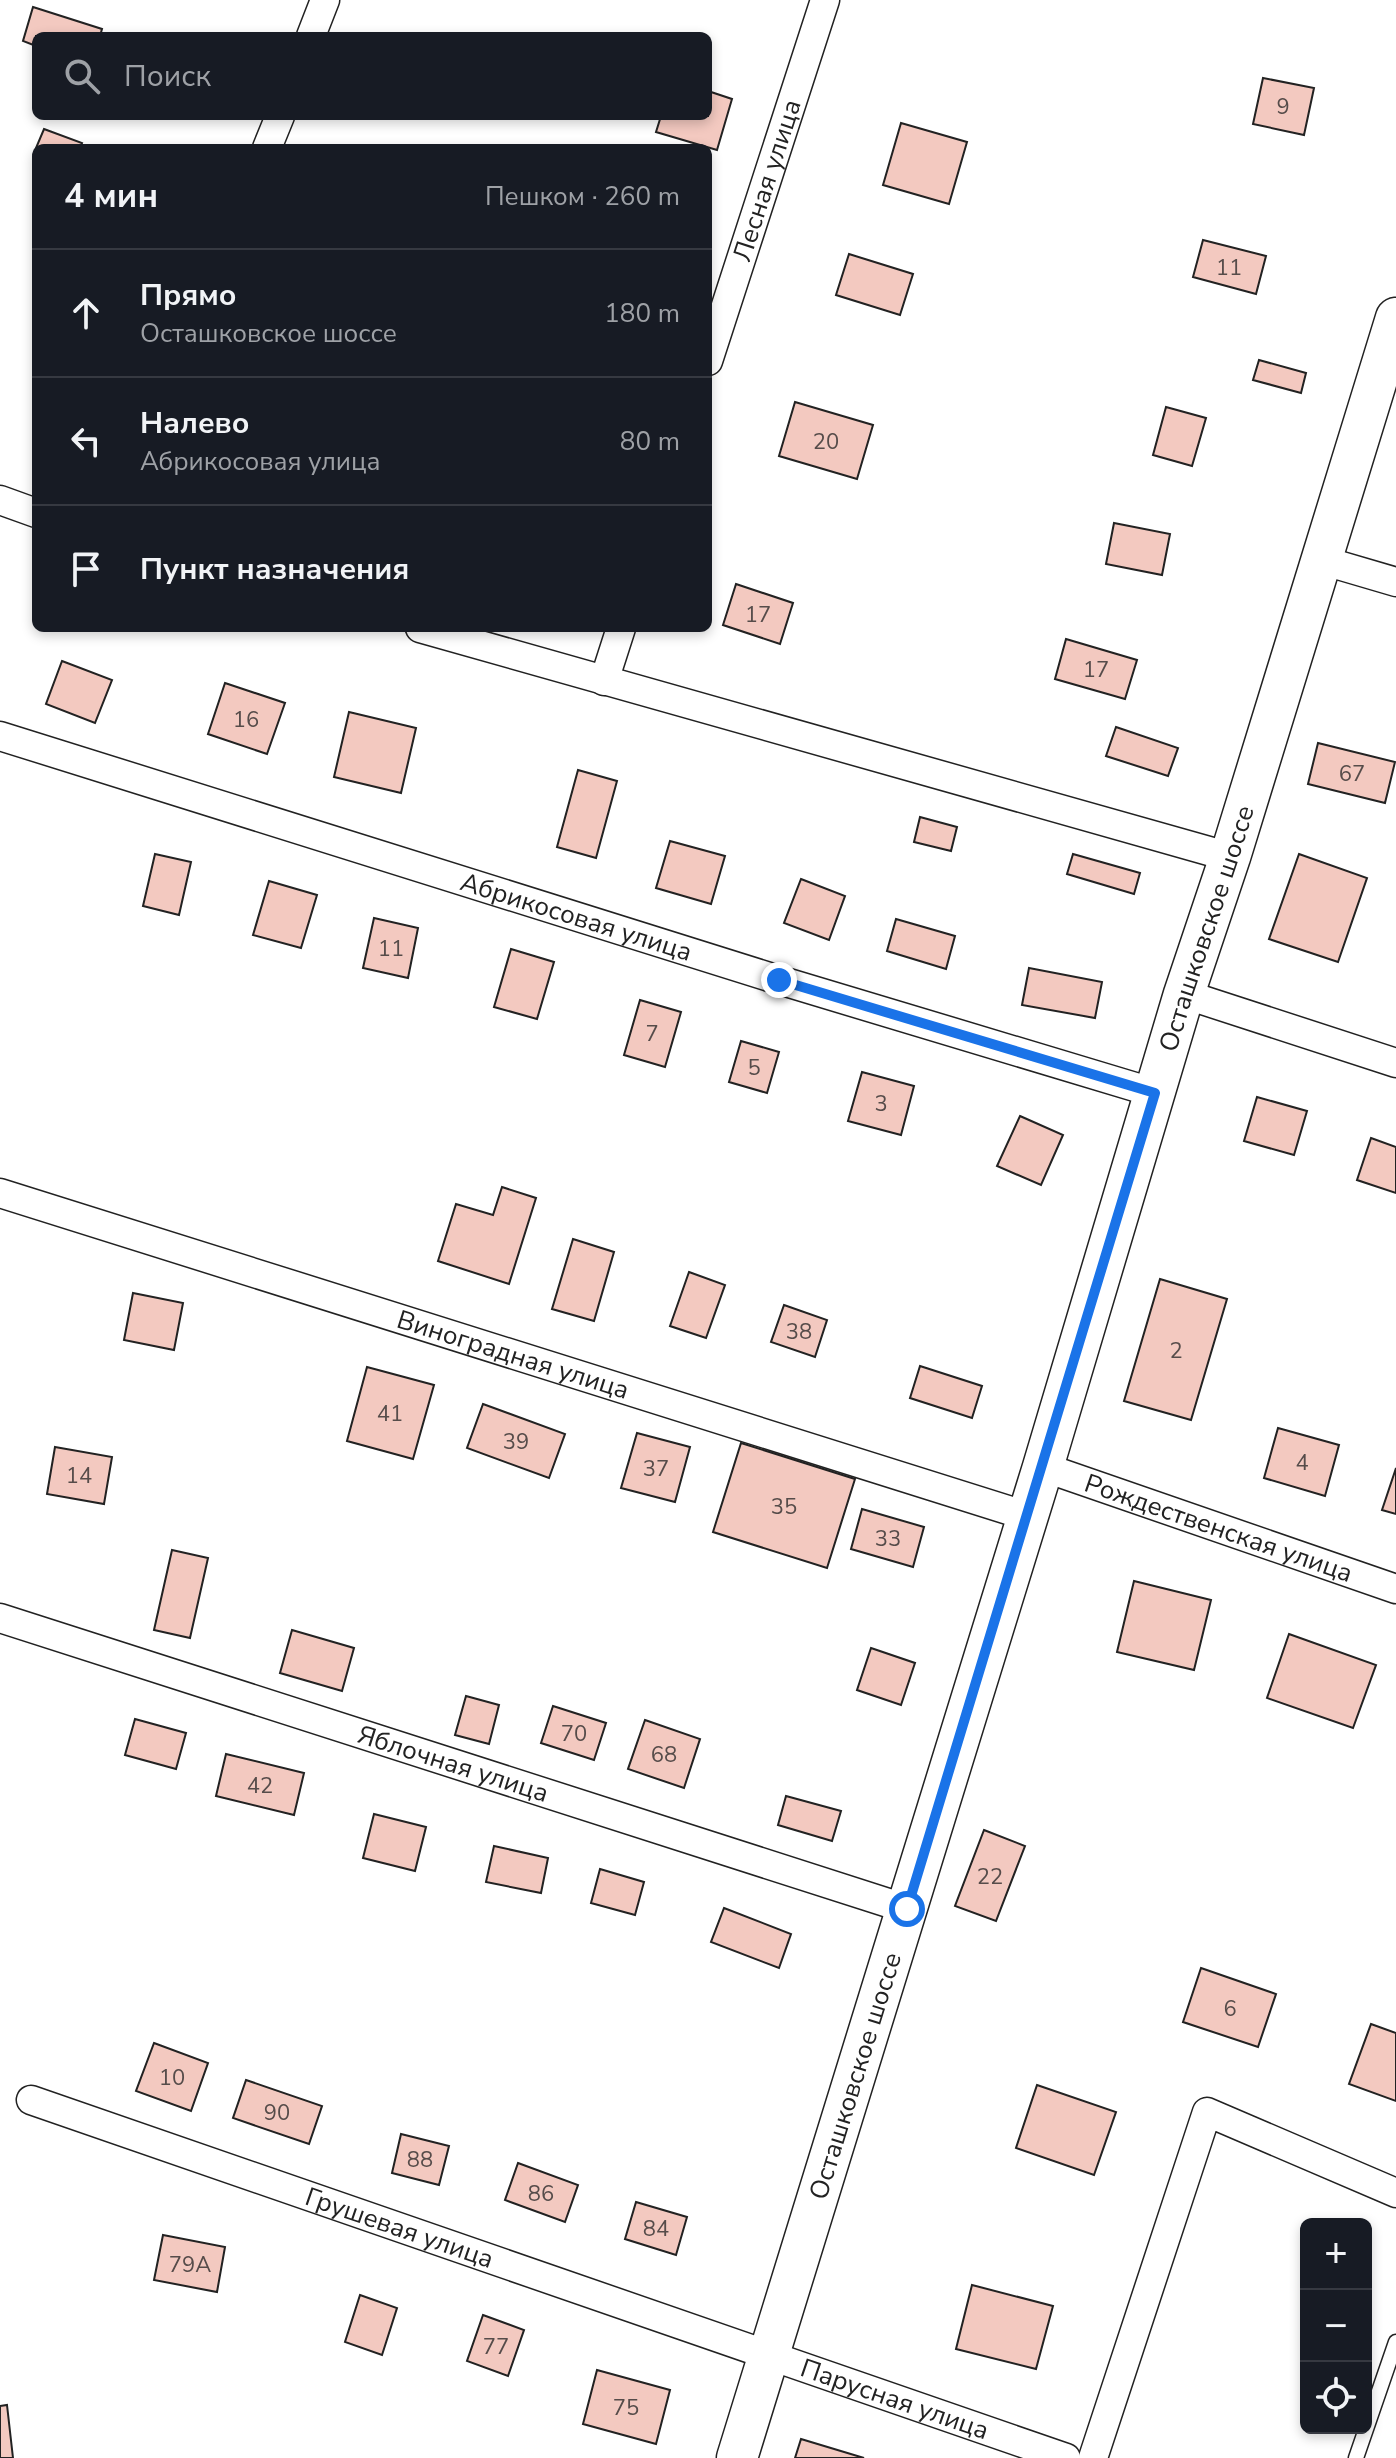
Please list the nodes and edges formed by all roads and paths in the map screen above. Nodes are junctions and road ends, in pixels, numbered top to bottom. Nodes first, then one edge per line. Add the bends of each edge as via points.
1 (325, 0) edge
2 (825, 0) edge
3 (313, 32) edge
4 (278, 120) edge
5 (269, 144) edge
6 (1396, 318) edge
7 (712, 349) edge
8 (0, 500) edge
9 (32, 512) edge
10 (1321, 560) junction
11 (1396, 582) edge
12 (434, 632) edge
13 (620, 632) edge
14 (604, 681) junction
15 (0, 736) edge
16 (1230, 857) junction
17 (1184, 994) junction
18 (1396, 1063) edge
19 (1155, 1093) junction
20 (0, 1193) edge
21 (1043, 1467) junction
22 (1027, 1516) junction
23 (1396, 1589) edge
24 (0, 1618) edge
25 (907, 1909) junction
26 (31, 2100) dead end
27 (1396, 2193) edge
28 (1396, 2342) edge
29 (769, 2357) junction
30 (737, 2458) edge
31 (1066, 2458) edge
32 (1093, 2458) edge
33 (1356, 2458) edge

1 - 3 street
2 - 7 street, Лесная улица
4 - 5 street
6 - 10 street, Осташковское шоссе
8 - 9 street
10 - 11 street
10 - 16 street, Осташковское шоссе
12 - 14 street
13 - 14 street
14 - 16 street
15 - 19 street, Абрикосовая улица
16 - 17 street, Осташковское шоссе
17 - 18 street
17 - 19 street, Осташковское шоссе
19 - 21 street, Осташковское шоссе
20 - 22 street, Виноградная улица
21 - 22 street, Осташковское шоссе
21 - 23 street, Рождественская улица
22 - 25 street, Осташковское шоссе
24 - 25 street, Яблочная улица
25 - 29 street, Осташковское шоссе
26 - 29 street, Грушевая улица
27 - 32 street via 1207,2112
28 - 33 lane
29 - 30 street, Осташковское шоссе
29 - 31 street, Парусная улица

